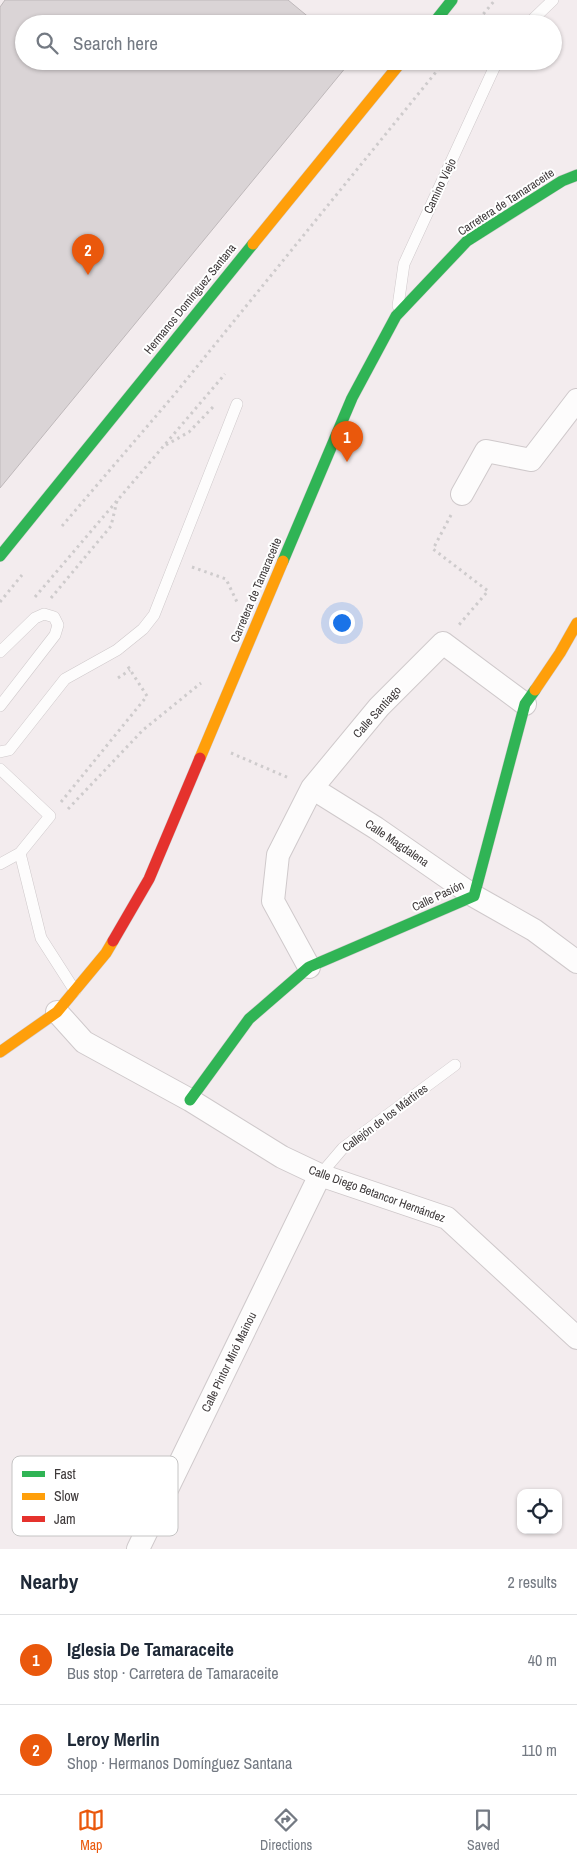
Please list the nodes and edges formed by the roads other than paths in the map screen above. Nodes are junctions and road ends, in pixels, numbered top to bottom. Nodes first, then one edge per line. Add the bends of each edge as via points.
1 (452, 0) edge
2 (553, 0) edge
3 (440, 15) edge
4 (537, 15) edge
5 (395, 70) edge
6 (493, 70) edge
7 (577, 175) edge
8 (396, 316) junction
9 (577, 400) edge
10 (237, 404) dead end
11 (462, 494) road end
12 (0, 556) edge
13 (577, 623) edge
14 (0, 652) edge
15 (568, 656) edge
16 (526, 704) junction
17 (0, 706) edge
18 (0, 752) edge
19 (0, 768) edge
20 (312, 788) junction
21 (20, 853) junction
22 (0, 864) edge
23 (474, 896) junction
24 (577, 962) edge
25 (309, 967) junction
26 (75, 991) junction
27 (57, 1012) junction
28 (0, 1052) edge
29 (456, 1065) dead end
30 (190, 1100) junction
31 (320, 1175) junction
32 (577, 1338) edge
33 (178, 1467) edge
34 (144, 1536) edge
35 (138, 1549) edge

1 - 3 street
2 - 4 lane
5 - 12 street, Hermanos Domínguez Santana
6 - 8 lane, Camino Viejo via 404,264
7 - 8 street, Carretera de Tamaraceite via 562,181 467,241
8 - 26 street, Carretera de Tamaraceite via 352,398 148,879 106,953
9 - 11 street via 531,460 486,451
10 - 18 lane via 154,615 118,650 65,679 8,750
13 - 15 street, Calle Pasión
14 - 17 lane via 35,618 44,614 54,617 58,625 55,634
15 - 16 street, Calle Pasión
16 - 20 street, Calle Santiago via 443,643 379,707
16 - 23 street, Calle Pasión
19 - 21 lane via 50,816
20 - 23 street, Calle Magdalena
20 - 25 street, Calle Santiago via 278,854 273,901
21 - 22 lane
21 - 26 lane via 41,938
23 - 24 street, Calle Magdalena via 534,930
23 - 25 street, Calle Pasión
25 - 30 street, Calle Pasión via 249,1019
26 - 27 street, Carretera de Tamaraceite
27 - 28 street, Carretera de Tamaraceite
27 - 30 street, Calle Diego Betancor Hernández via 84,1042
29 - 31 lane, Callejón de los Mártires via 343,1148
30 - 31 street, Calle Diego Betancor Hernández via 282,1157
31 - 32 street, Calle Diego Betancor Hernández via 447,1218
31 - 33 street, Calle Pintor Miró Mainou
34 - 35 street, Calle Pintor Miró Mainou

